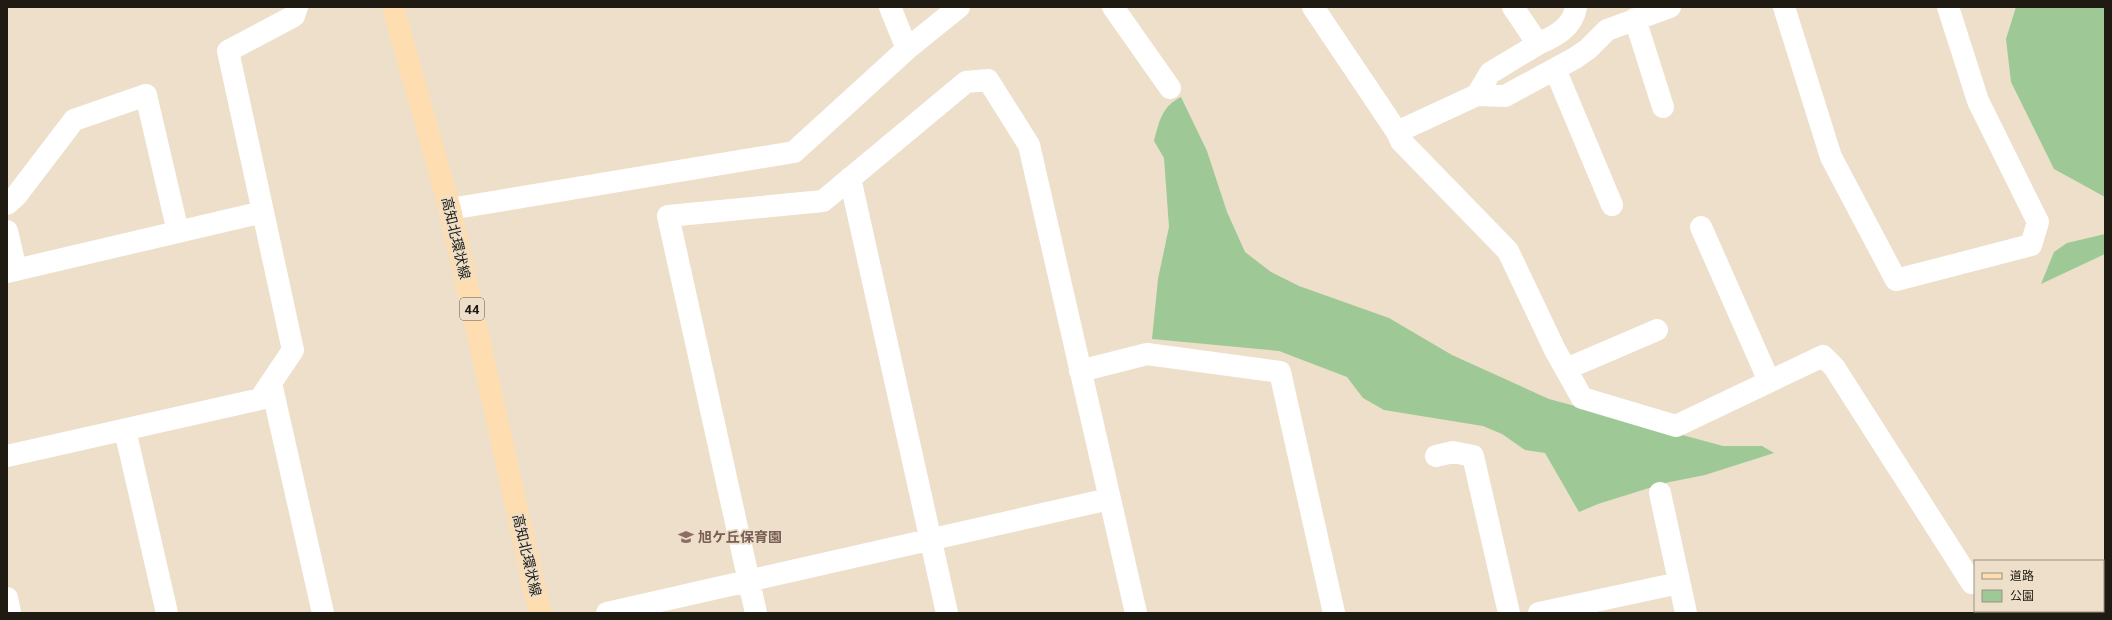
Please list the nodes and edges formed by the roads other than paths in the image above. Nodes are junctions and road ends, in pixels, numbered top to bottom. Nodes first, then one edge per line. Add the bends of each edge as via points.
1 (297, 7) edge
2 (393, 7) edge
3 (890, 7) edge
4 (960, 7) edge
5 (1113, 7) edge
6 (1313, 7) edge
7 (1513, 7) edge
8 (1576, 7) edge
9 (1670, 7) edge
10 (1784, 7) edge
11 (1948, 7) edge
12 (1635, 19) junction
13 (1538, 44) junction
14 (907, 49) junction
15 (1555, 69) junction
16 (1170, 88) dead end
17 (1477, 95) junction
18 (1663, 107) dead end
19 (1397, 132) junction
20 (850, 178) junction
21 (7, 204) edge
22 (1612, 205) dead end
23 (450, 209) junction
24 (263, 212) junction
25 (1701, 227) dead end
26 (7, 232) edge
27 (178, 232) junction
28 (11, 271) edge
29 (1657, 330) dead end
30 (1566, 369) junction
31 (1080, 371) junction
32 (1769, 381) junction
33 (271, 383) junction
34 (125, 430) junction
35 (7, 456) edge
36 (1436, 456) dead end
37 (1660, 493) dead end
38 (1109, 499) junction
39 (931, 539) junction
40 (749, 581) junction
41 (1679, 583) junction
42 (1972, 583) dead end
43 (7, 598) edge
44 (10, 613) edge
45 (167, 613) edge
46 (323, 613) edge
47 (540, 613) edge
48 (607, 613) edge
49 (756, 613) edge
50 (947, 613) edge
51 (1136, 613) edge
52 (1334, 613) edge
53 (1509, 613) edge
54 (1539, 613) edge
55 (1686, 613) edge

1 - 24 street via 294,16 228,51
2 - 23 main road, 高知北環状線 / 44
3 - 14 street
4 - 14 street
5 - 16 street
6 - 19 street
7 - 13 street
8 - 13 street via 1571,24
9 - 12 street
10 - 11 street via 1831,157 1896,280 2030,245 2038,222 1978,101
12 - 15 street via 1607,30 1588,49
12 - 18 street
13 - 17 street via 1490,73
14 - 23 street via 794,152
15 - 17 street via 1505,96
15 - 22 street
17 - 19 street
19 - 30 street via 1401,140 1508,251
20 - 31 street via 966,82 988,80 1030,145
20 - 39 street
20 - 40 street via 823,201 668,216
21 - 27 street via 16,196 74,120 146,95
23 - 47 main road, 高知北環状線 / 44
24 - 27 street
24 - 33 street via 293,350
25 - 32 street
26 - 28 street
27 - 28 street
29 - 30 street
30 - 32 street via 1582,398 1676,426
31 - 38 street
31 - 52 street via 1147,354 1280,372
32 - 42 street via 1823,356 1834,367
33 - 34 street via 260,399
33 - 46 street
34 - 35 street
34 - 45 street
36 - 53 street via 1453,452 1473,456
37 - 41 street
38 - 39 street
38 - 51 street
39 - 40 street
39 - 50 street
40 - 48 street
40 - 49 street
41 - 54 street
41 - 55 street
43 - 44 street

